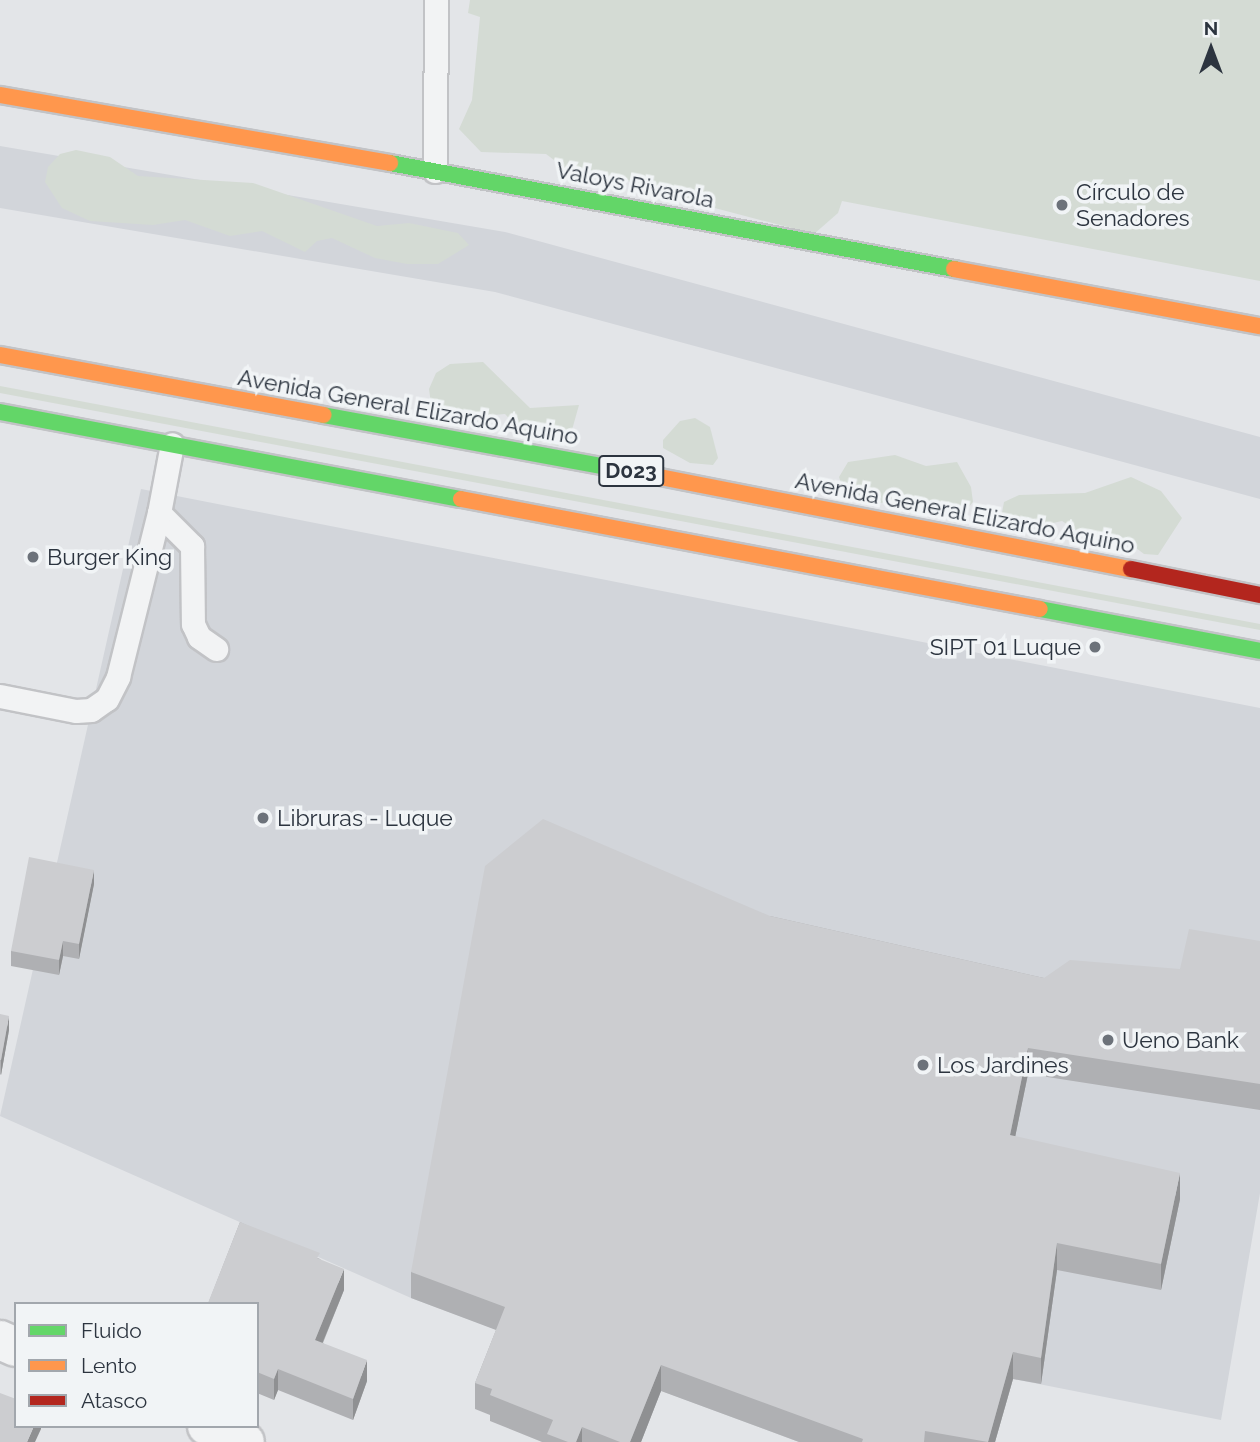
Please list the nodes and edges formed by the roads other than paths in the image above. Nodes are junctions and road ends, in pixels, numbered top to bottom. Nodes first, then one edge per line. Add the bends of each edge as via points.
1 (436, 0) edge
2 (0, 95) edge
3 (435, 171) junction
4 (1260, 326) edge
5 (0, 355) edge
6 (0, 412) edge
7 (172, 444) junction
8 (159, 513) junction
9 (1260, 595) edge
10 (216, 649) dead end
11 (1260, 651) edge
12 (0, 696) edge
13 (212, 1428) edge
14 (245, 1442) edge

1 - 3 lane
2 - 3 main road, Valoys Rivarola
3 - 4 main road, Valoys Rivarola
5 - 9 main road, Avenida General Elizardo Aquino / D023 via 708,486
6 - 7 main road
7 - 8 lane
7 - 11 main road
8 - 10 lane via 192,546 193,624 199,637
8 - 12 lane via 118,677 107,699 91,710 76,711
13 - 14 street

